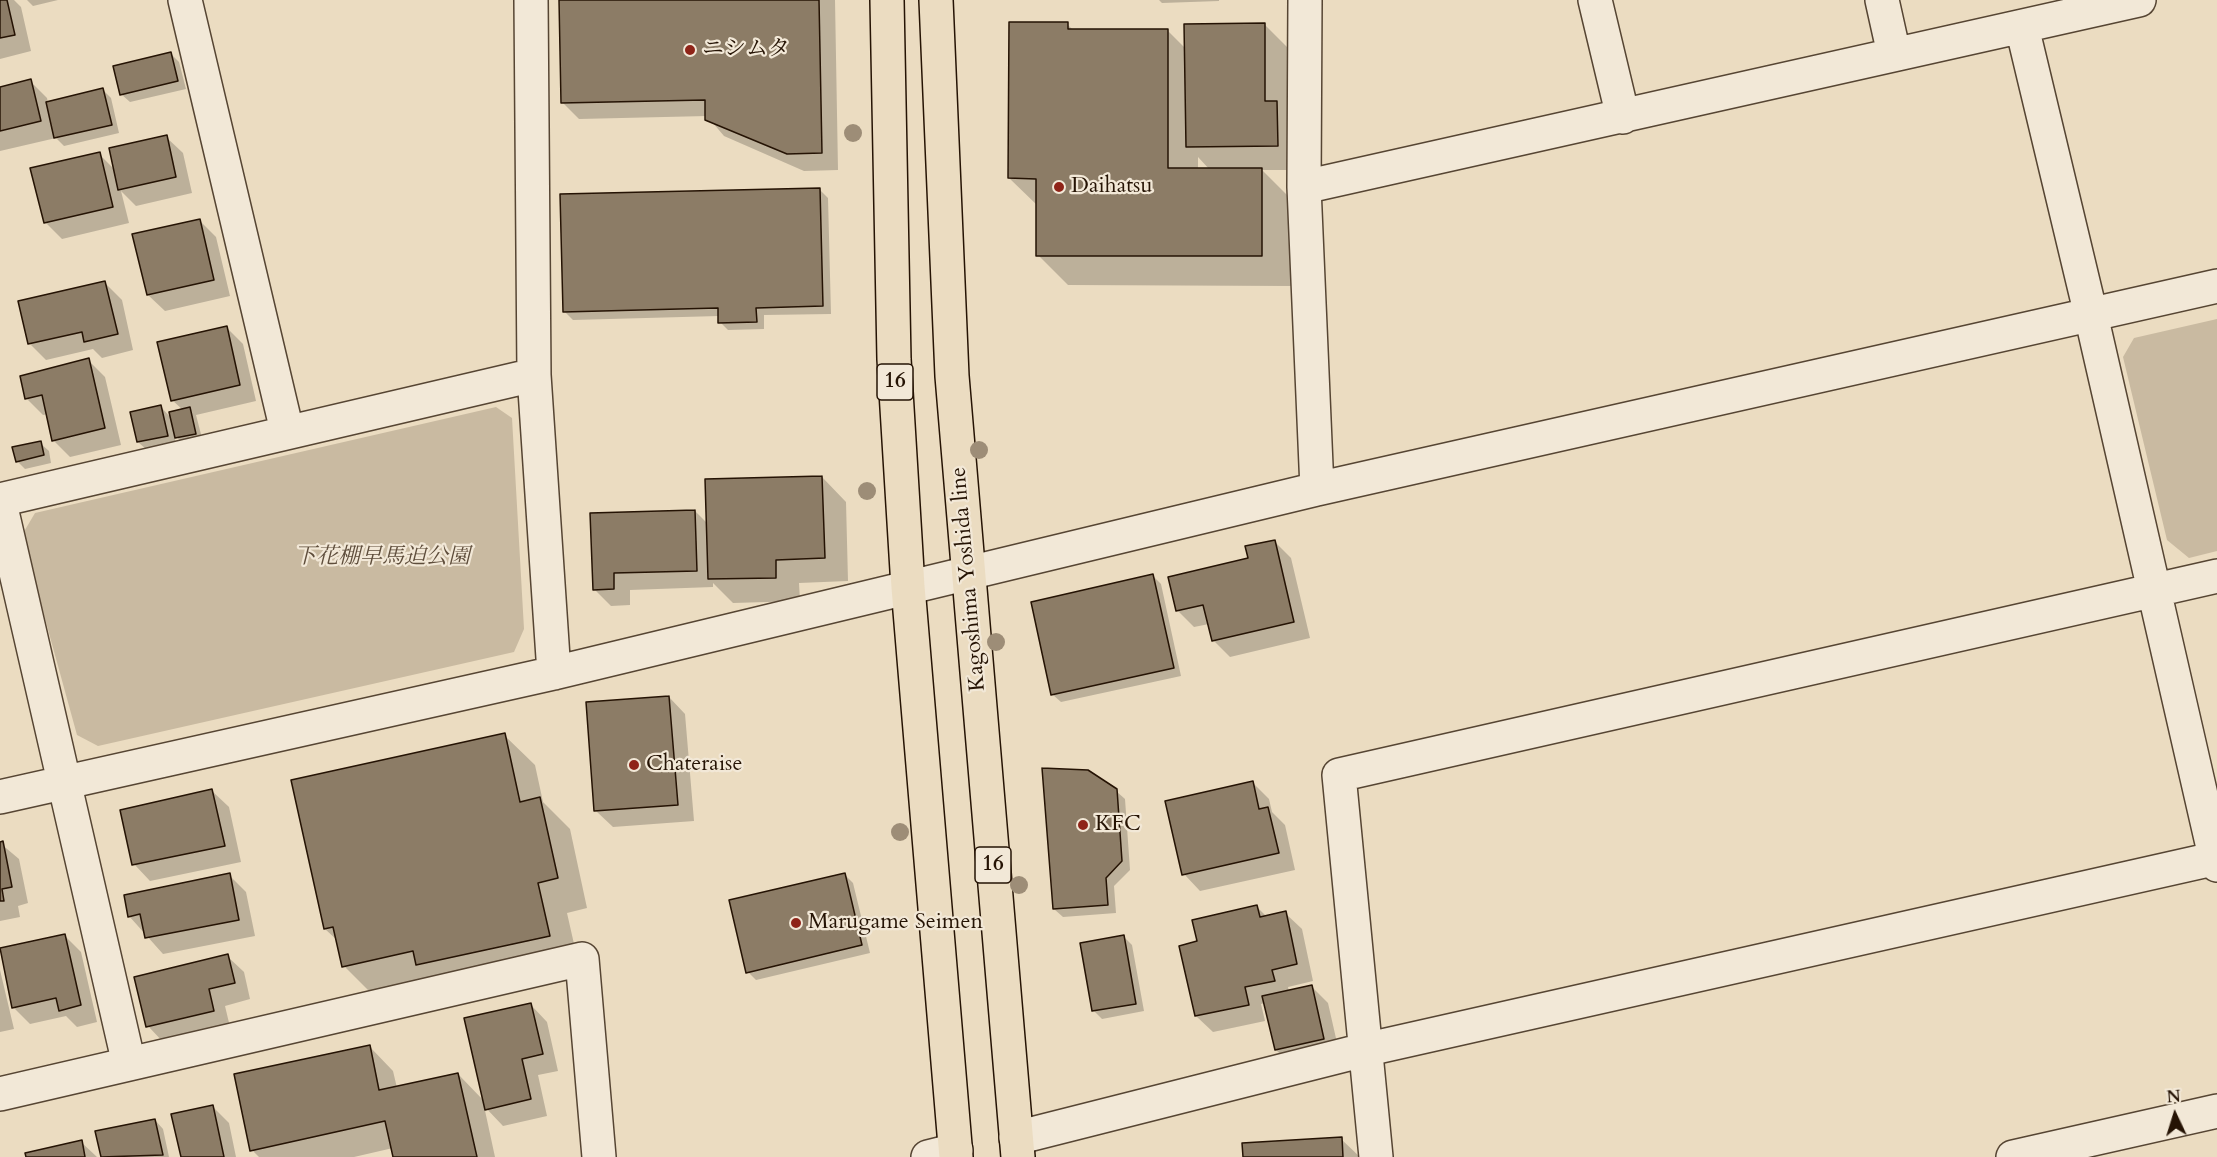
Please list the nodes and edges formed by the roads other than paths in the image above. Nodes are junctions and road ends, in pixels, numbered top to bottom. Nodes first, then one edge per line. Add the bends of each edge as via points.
1 (185, 0) edge
2 (531, 0) edge
3 (887, 0) edge
4 (936, 0) edge
5 (1305, 0) edge
6 (1595, 0) edge
7 (1881, 0) edge
8 (2139, 0) edge
9 (2022, 27) junction
10 (1894, 54) junction
11 (1623, 117) junction
12 (1304, 187) junction
13 (2217, 286) edge
14 (2091, 315) junction
15 (534, 375) junction
16 (288, 431) junction
17 (1317, 489) junction
18 (0, 502) edge
19 (968, 573) junction
20 (2217, 576) edge
21 (908, 587) junction
22 (2153, 591) junction
23 (554, 673) junction
24 (64, 782) junction
25 (0, 797) edge
26 (2216, 860) edge
27 (1364, 1050) junction
28 (129, 1064) junction
29 (0, 1094) edge
30 (2217, 1111) edge
31 (1017, 1147) edge
32 (947, 1155) edge
33 (599, 1157) edge
34 (1376, 1157) edge
35 (2013, 1157) edge

1 - 16 street
2 - 15 street
3 - 21 main road, 16 via 894,358
4 - 19 main road, Kagoshima Yoshida line / 16 via 952,376
5 - 12 street
6 - 11 street
7 - 10 street
8 - 9 street
9 - 10 street
9 - 14 street
10 - 11 street
11 - 12 street
12 - 17 street
13 - 14 street
14 - 17 street
14 - 22 street
15 - 16 street
15 - 23 street
16 - 18 street
17 - 19 street
18 - 24 street
19 - 21 street
19 - 31 main road, Kagoshima Yoshida line / 16
20 - 22 street
21 - 23 street
21 - 32 main road, 16
22 - 26 street
22 - 27 street via 1339,775
23 - 24 street
24 - 25 street
24 - 28 street
26 - 27 street
27 - 31 street
27 - 34 street
28 - 29 street
28 - 33 street via 582,958
30 - 35 street

